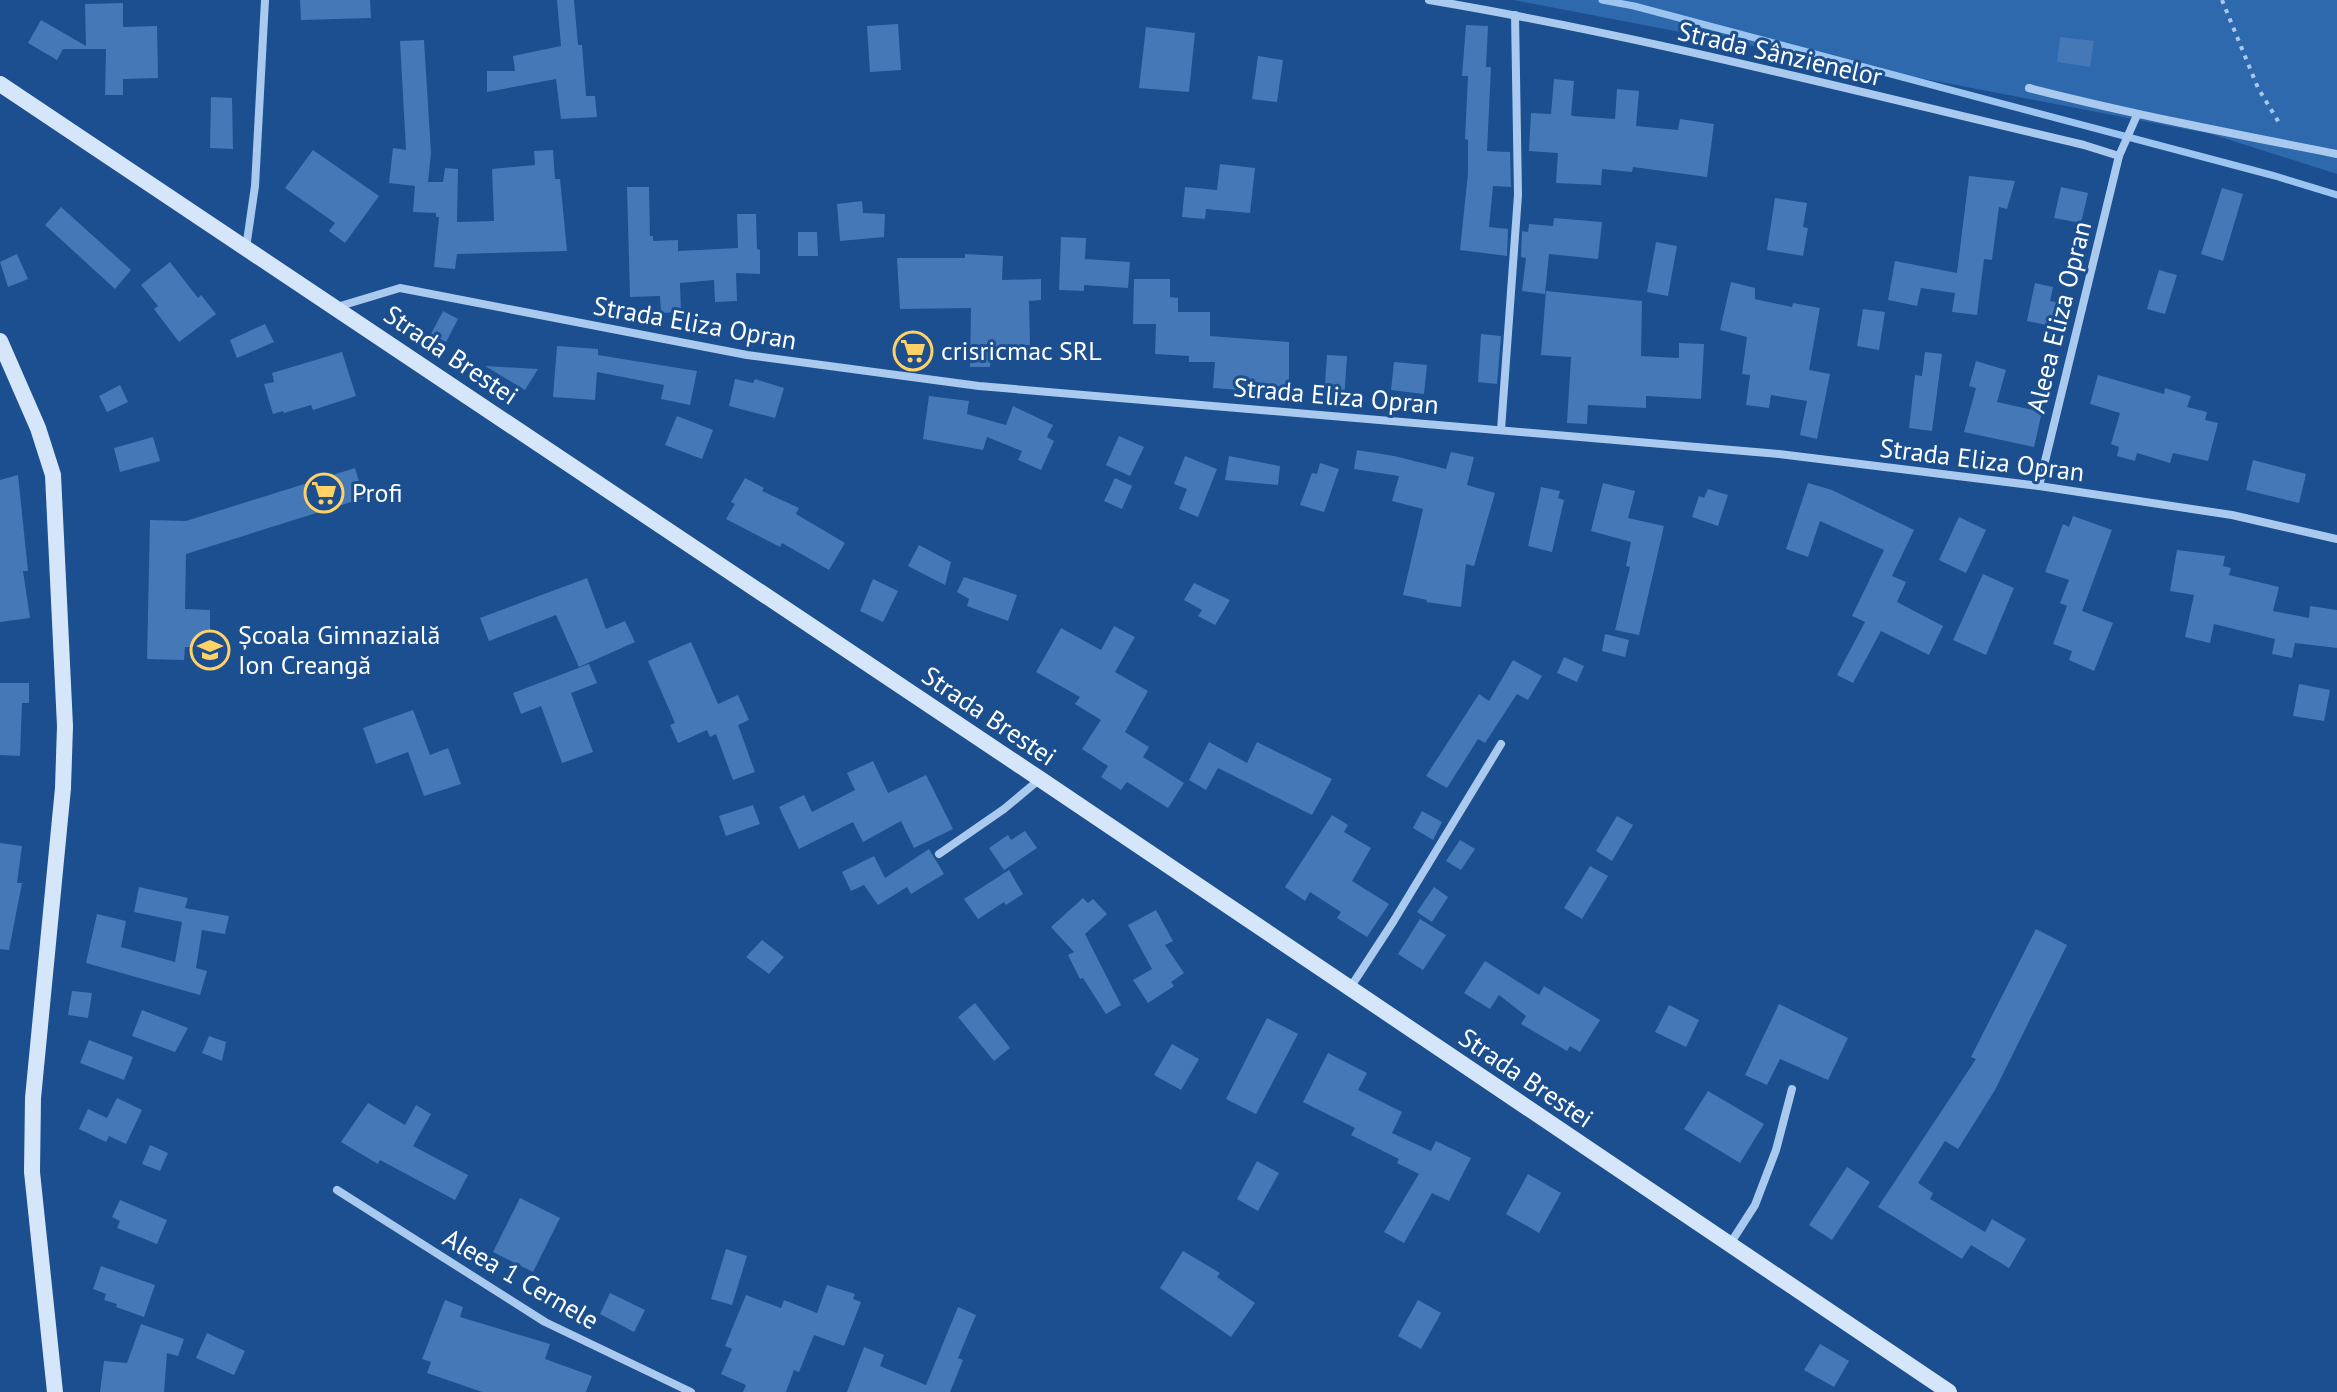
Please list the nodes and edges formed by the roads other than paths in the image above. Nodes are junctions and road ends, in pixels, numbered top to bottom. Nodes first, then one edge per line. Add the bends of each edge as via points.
1 (265, 0) edge
2 (1429, 0) edge
3 (1515, 15) junction
4 (0, 84) edge
5 (2029, 88) dead end
6 (2137, 115) junction
7 (2337, 154) edge
8 (2119, 156) junction
9 (246, 249) junction
10 (336, 307) junction
11 (0, 341) edge
12 (1501, 430) junction
13 (2039, 486) junction
14 (2337, 539) edge
15 (1501, 744) dead end
16 (1040, 779) junction
17 (939, 854) dead end
18 (1350, 988) junction
19 (1792, 1089) dead end
20 (337, 1190) dead end
21 (1730, 1244) junction
22 (55, 1392) edge
23 (691, 1392) edge
24 (1949, 1392) edge

1 - 9 street via 255,186
2 - 3 street, Strada Sânzienelor
3 - 8 street, Strada Sânzienelor
3 - 12 street via 1518,195
4 - 9 main road, Strada Brestei
5 - 6 street
6 - 7 street
6 - 8 street, Aleea Eliza Opran
8 - 13 street, Aleea Eliza Opran
9 - 10 main road, Strada Brestei
10 - 12 street, Strada Eliza Opran via 400,288 747,355 979,386
10 - 16 main road, Strada Brestei
11 - 22 main road via 53,475 65,741 33,1098 32,1172
12 - 13 street, Strada Eliza Opran via 1779,454
13 - 14 street, Strada Eliza Opran via 2232,515
15 - 18 street
16 - 17 street
16 - 18 main road, Strada Brestei
18 - 21 main road, Strada Brestei
19 - 21 street via 1755,1205
20 - 23 street, Aleea 1 Cernele via 545,1322
21 - 24 main road, Strada Brestei

